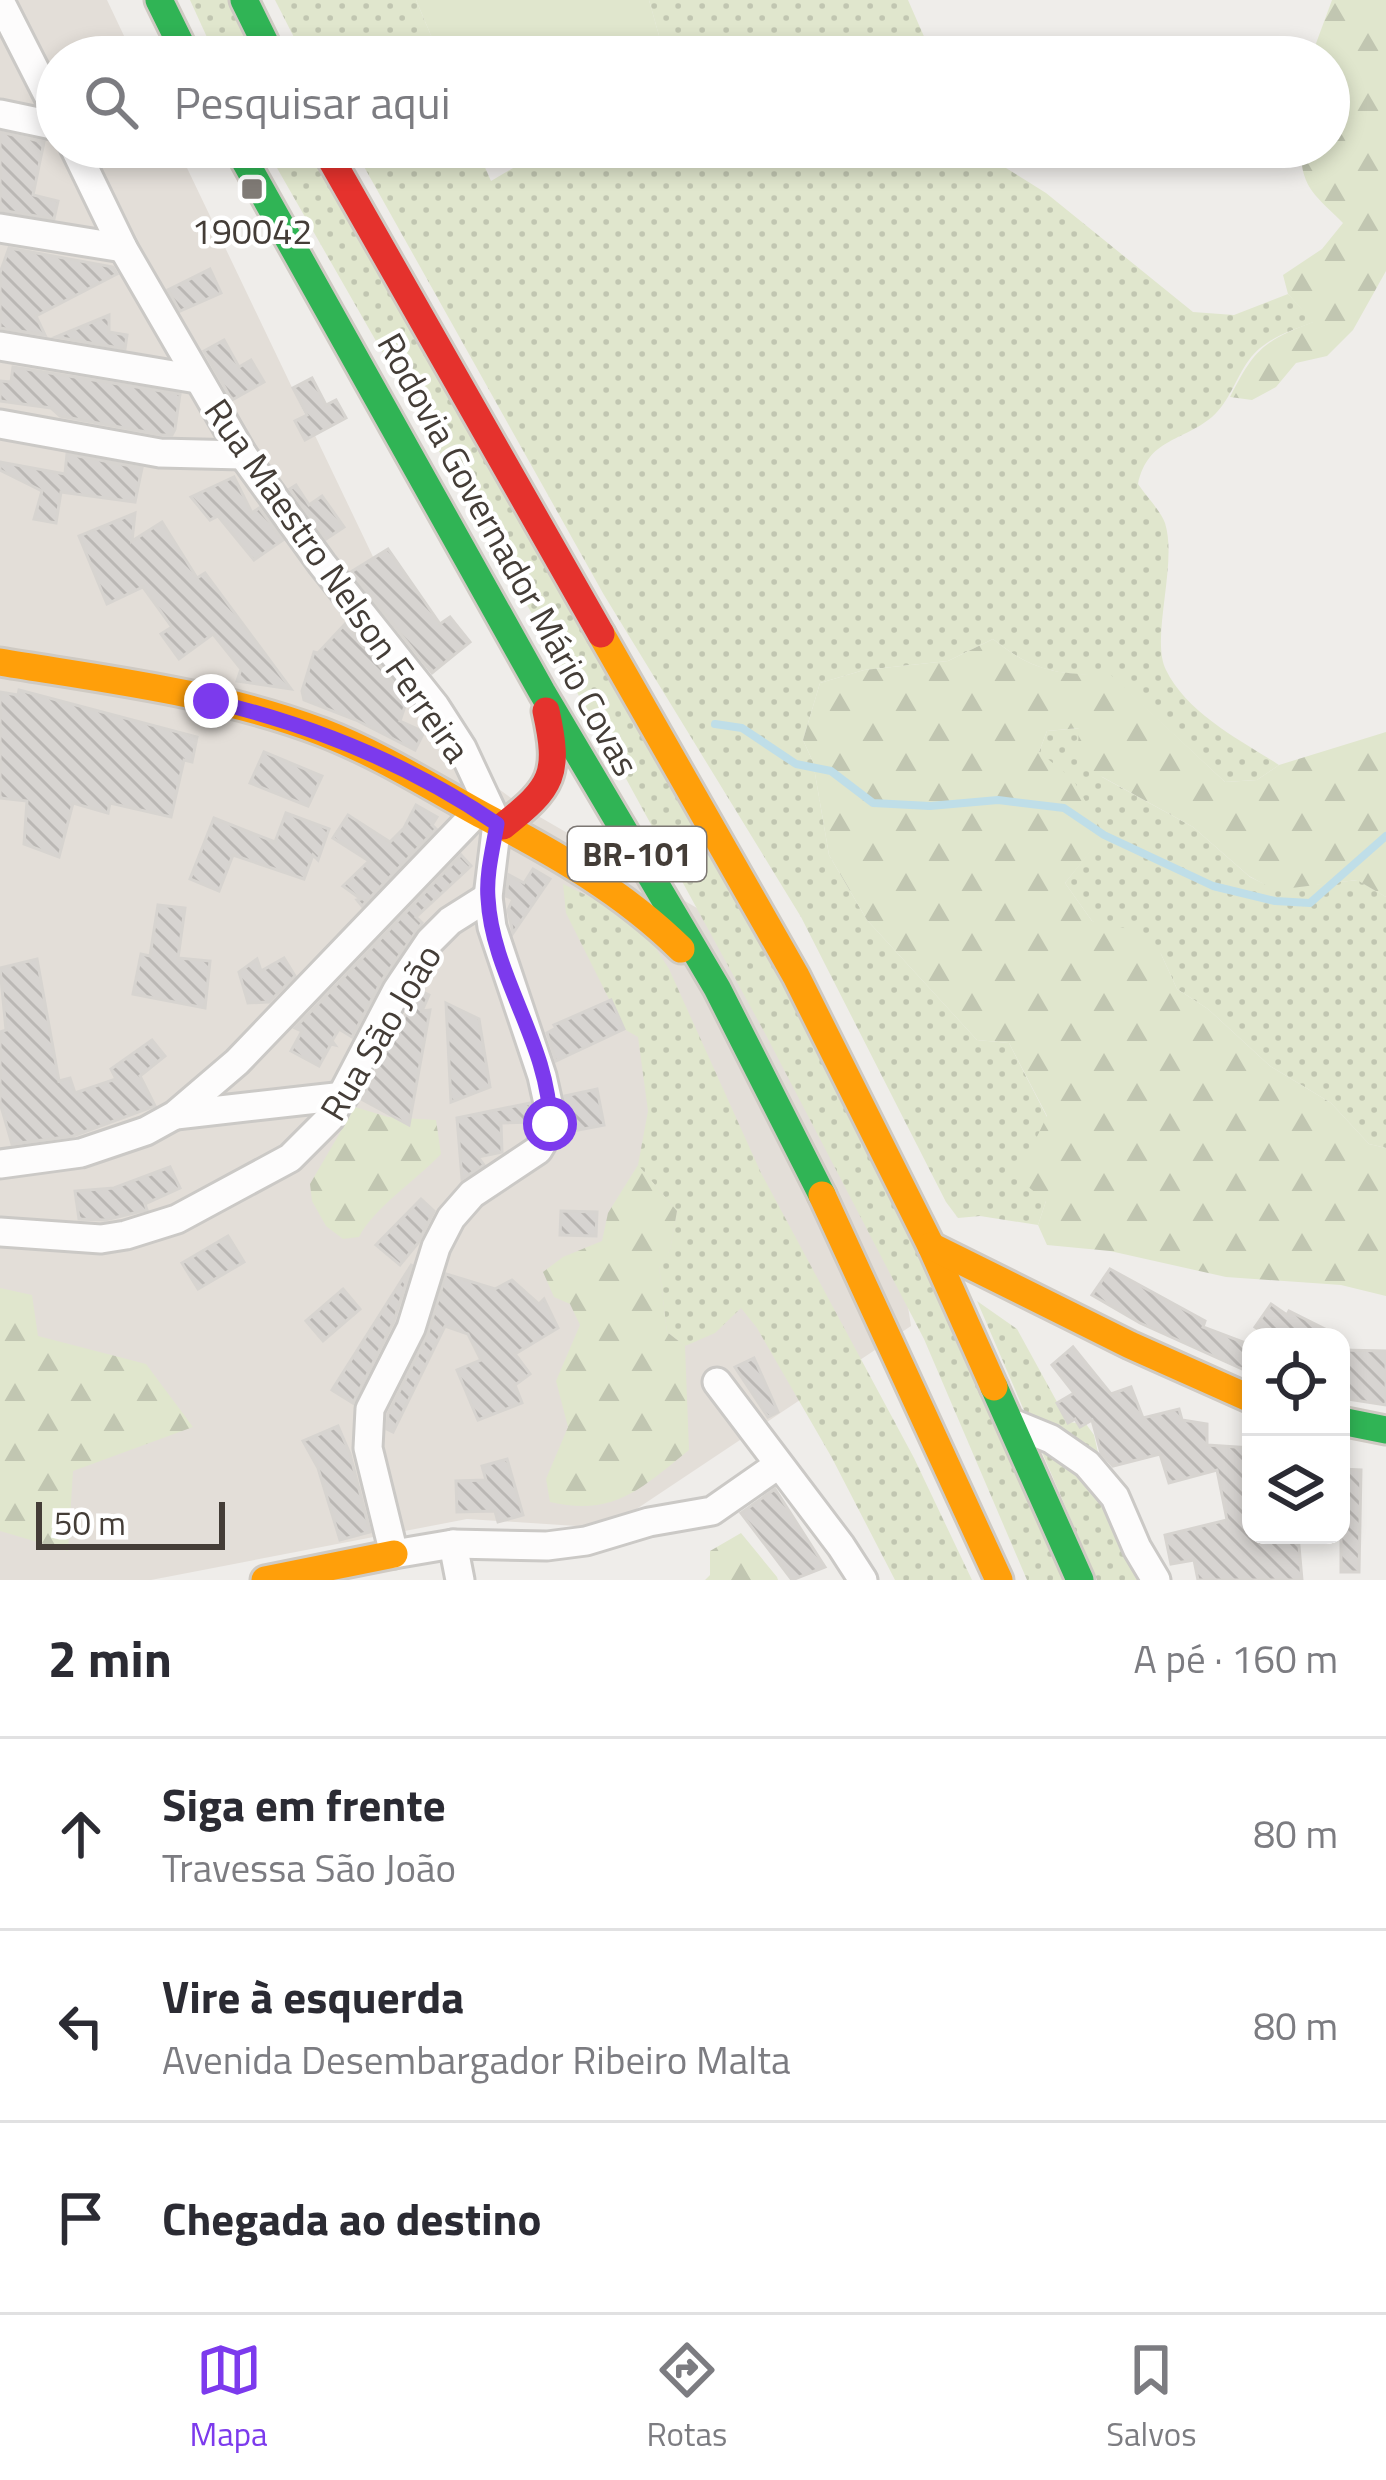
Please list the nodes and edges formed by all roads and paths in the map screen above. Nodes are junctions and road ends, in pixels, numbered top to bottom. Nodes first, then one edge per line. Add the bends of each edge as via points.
1 (159, 0) edge
2 (244, 0) edge
3 (0, 1) edge
4 (177, 36) edge
5 (262, 36) edge
6 (36, 72) edge
7 (0, 114) edge
8 (36, 122) edge
9 (84, 168) edge
10 (249, 168) edge
11 (336, 168) edge
12 (0, 228) edge
13 (123, 248) junction
14 (0, 346) edge
15 (197, 380) junction
16 (0, 424) edge
17 (243, 455) junction
18 (0, 662) edge
19 (542, 692) junction
20 (493, 820) junction
21 (488, 897) junction
22 (717, 988) junction
23 (344, 1096) junction
24 (175, 1115) junction
25 (0, 1163) edge
26 (0, 1232) edge
27 (931, 1246) junction
28 (717, 1382) dead end
29 (1242, 1396) edge
30 (1012, 1423) junction
31 (1350, 1423) edge
32 (1386, 1430) edge
33 (778, 1465) junction
34 (453, 1544) junction
35 (394, 1553) junction
36 (265, 1580) edge
37 (460, 1580) edge
38 (863, 1580) edge
39 (999, 1580) edge
40 (1080, 1580) edge
41 (1156, 1580) edge

1 - 4 main road
2 - 5 main road
3 - 6 street
7 - 8 street
9 - 13 street, Rua Maestro Nelson Ferreira
10 - 19 main road, Rodovia Governador Mário Covas / BR-101
11 - 27 main road, Rodovia Governador Mário Covas / BR-101 via 775,937
12 - 13 street
13 - 15 street, Rua Maestro Nelson Ferreira
14 - 15 street
15 - 17 street, Rua Maestro Nelson Ferreira
16 - 17 street via 121,448
17 - 20 street, Rua Maestro Nelson Ferreira via 435,706
18 - 20 main road via 194,697 321,731
19 - 20 main road via 554,778 538,798
19 - 22 main road, Rodovia Governador Mário Covas / BR-101
20 - 21 street
20 - 22 main road via 620,892
20 - 24 street
21 - 23 street, Rua São João via 450,921 412,965
21 - 35 street via 542,1076 549,1132 538,1150 451,1218 411,1328 370,1409 368,1448
22 - 39 main road, Rodovia Governador Mário Covas / BR-101 via 851,1251
23 - 24 street
23 - 26 street, Rua São João via 290,1158 177,1219 101,1239
24 - 25 street via 81,1153
27 - 29 main road
27 - 30 main road, Rodovia Governador Mário Covas / BR-101
28 - 33 street
30 - 40 main road, Rodovia Governador Mário Covas / BR-101
30 - 41 street via 1087,1464 1115,1497
31 - 32 main road
33 - 34 street via 712,1511 568,1544
33 - 38 street
34 - 35 street
34 - 37 street
35 - 36 main road

